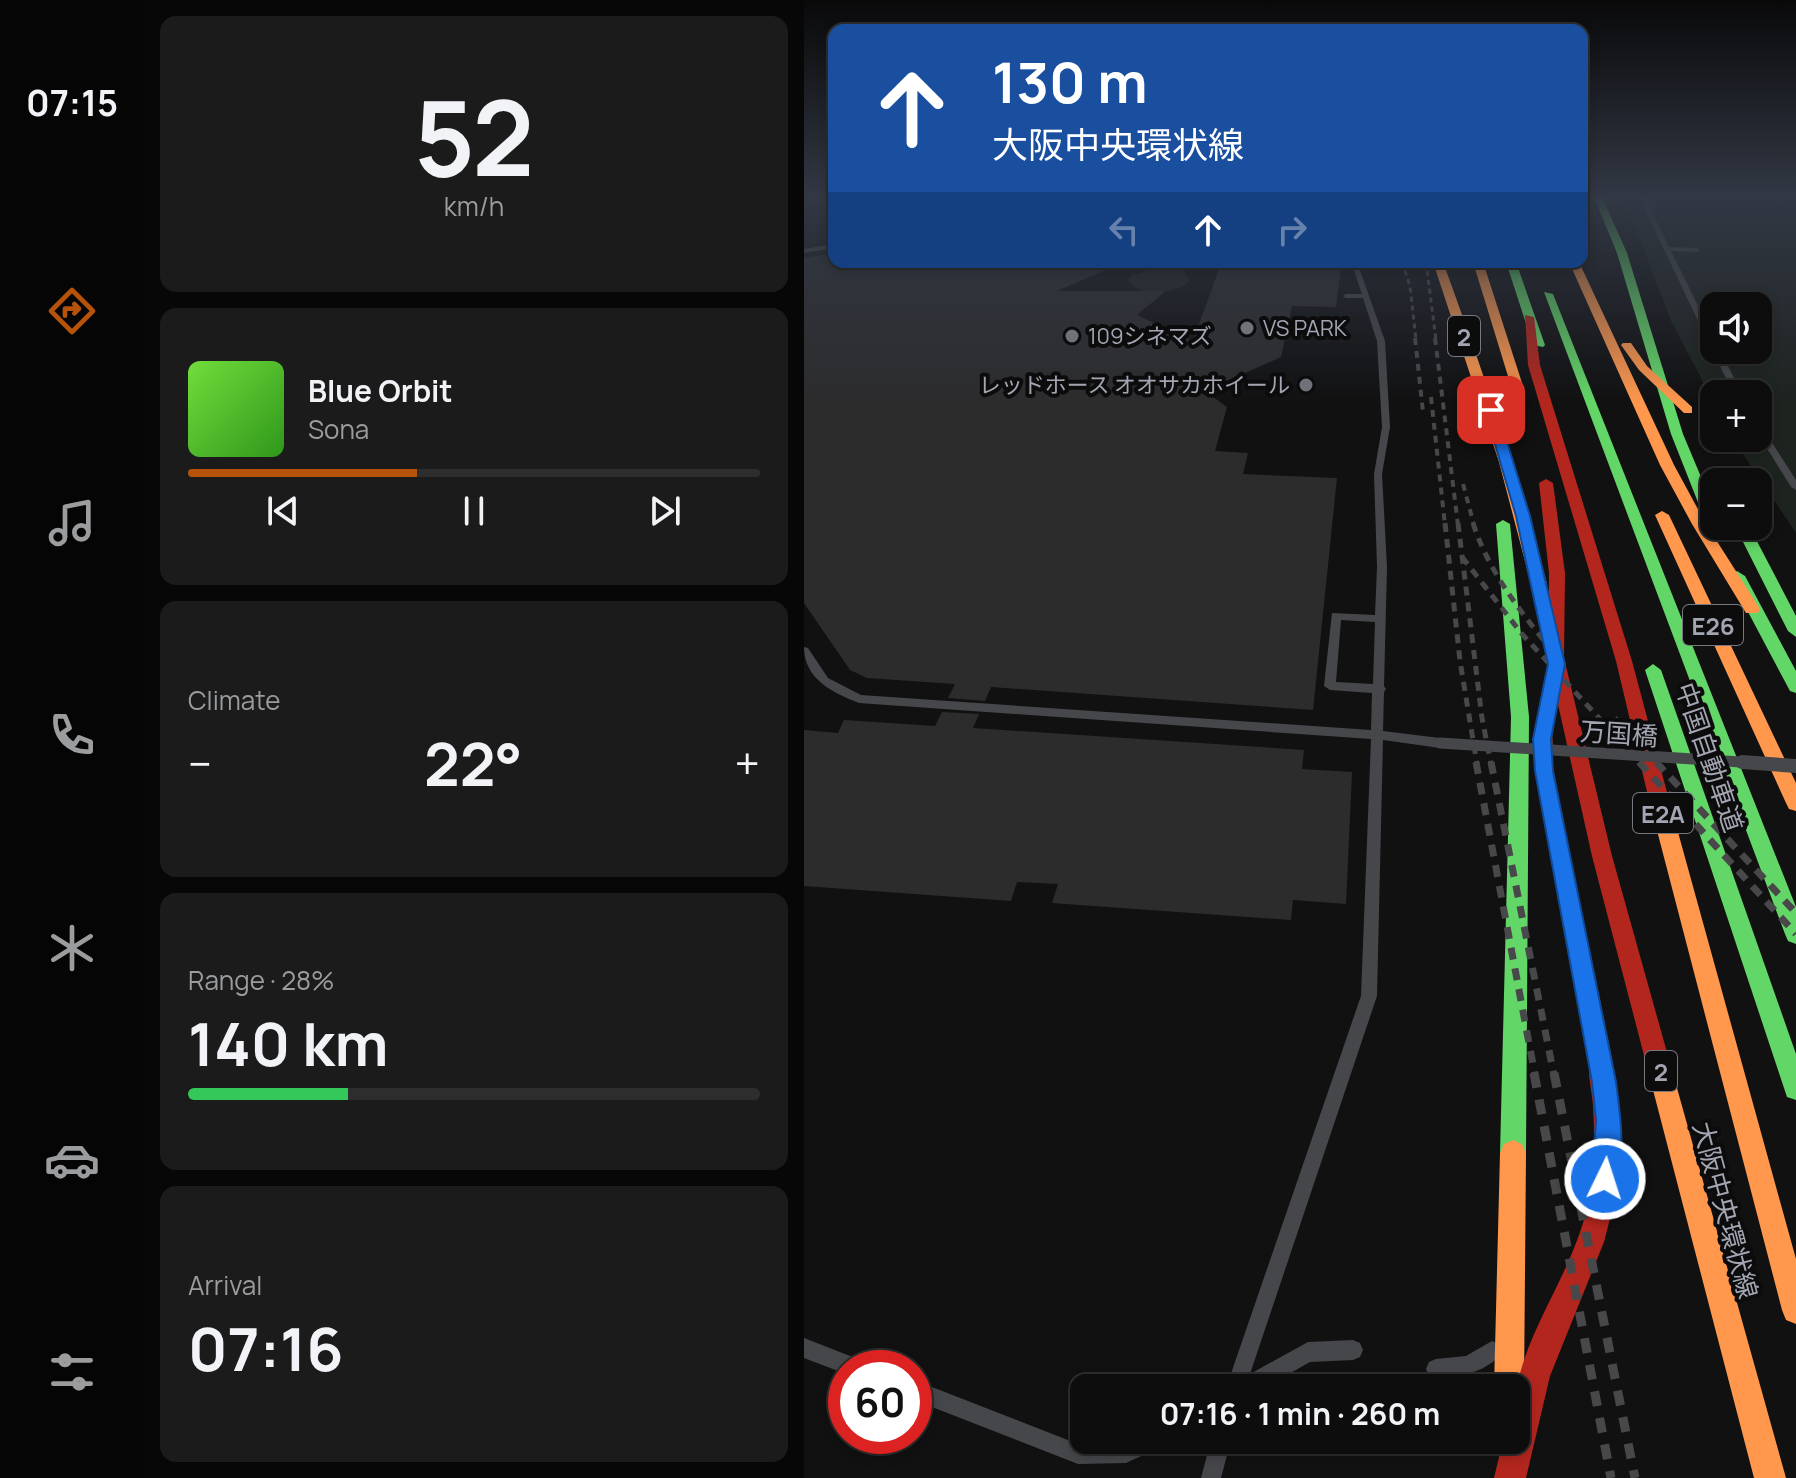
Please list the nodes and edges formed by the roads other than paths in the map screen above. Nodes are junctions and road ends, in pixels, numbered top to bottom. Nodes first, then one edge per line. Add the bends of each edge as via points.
1 (1588, 266) edge
2 (1626, 266) edge
3 (1677, 266) edge
4 (1356, 268) edge
5 (1440, 268) edge
6 (1480, 268) edge
7 (1513, 268) edge
8 (1577, 268) edge
9 (1346, 296) dead end
10 (1365, 296) junction
11 (1638, 302) junction
12 (1700, 316) edge
13 (1529, 317) junction
14 (1661, 386) junction
15 (1522, 401) dead end
16 (1611, 405) dead end
17 (1491, 410) junction
18 (1772, 449) edge
19 (1540, 458) dead end
20 (1796, 487) edge
21 (1700, 491) edge
22 (1657, 503) dead end
23 (1602, 524) dead end
24 (1720, 540) edge
25 (1749, 540) edge
26 (1752, 609) junction
27 (1379, 619) junction
28 (1796, 631) edge
29 (804, 651) edge
30 (1649, 657) dead end
31 (808, 664) edge
32 (1556, 664) junction
33 (1796, 687) edge
34 (1380, 689) junction
35 (1379, 735) junction
36 (1796, 766) edge
37 (1796, 803) edge
38 (1796, 934) edge
39 (1796, 1088) edge
40 (1796, 1310) edge
41 (1509, 1340) junction
42 (804, 1348) edge
43 (1353, 1350) dead end
44 (828, 1357) edge
45 (1436, 1369) dead end
46 (1241, 1374) edge
47 (1270, 1374) edge
48 (1509, 1374) edge
49 (932, 1397) edge
50 (1070, 1451) edge
51 (1217, 1454) edge
52 (1508, 1454) edge
53 (1211, 1478) edge
54 (1508, 1478) edge
55 (1770, 1478) edge

1 - 14 main road via 1628,347
2 - 11 main road
3 - 12 lane
4 - 10 lane
5 - 17 main road, 大阪中央環状線 / 2
6 - 15 main road
7 - 13 main road, E2A
8 - 26 main road via 1667,465
9 - 10 lane
10 - 27 lane via 1381,341 1386,427 1378,474
11 - 14 main road
11 - 14 main road via 1690,416
13 - 23 main road, E2A
13 - 40 main road, E2A via 1534,365 1624,661
14 - 21 main road
16 - 38 main road, 中国自動車道 via 1544,274
17 - 32 main road, 大阪中央環状線 / 2 via 1523,516
17 - 41 main road via 1520,717
18 - 20 lane
19 - 32 main road via 1557,549
22 - 37 main road, E26
24 - 26 main road
25 - 28 main road
26 - 33 main road
27 - 34 lane
27 - 34 lane via 1336,616 1330,686
29 - 31 lane, 万国橋
30 - 39 main road, 中国自動車道 / E2A
31 - 35 lane, 万国橋 via 824,681 859,699
32 - 54 main road via 1542,739 1544,771 1604,1082 1607,1160 1592,1240 1529,1392
32 - 55 main road, 大阪中央環状線 / 2 via 1602,856
34 - 35 lane
35 - 36 lane, 万国橋, bridge
35 - 46 lane via 1369,996
41 - 45 lane via 1468,1365
41 - 48 main road
42 - 44 lane
43 - 47 lane via 1308,1352
49 - 50 lane
51 - 53 lane
52 - 54 main road

